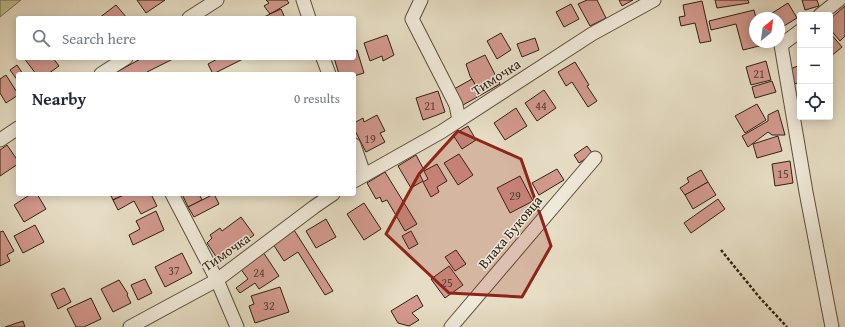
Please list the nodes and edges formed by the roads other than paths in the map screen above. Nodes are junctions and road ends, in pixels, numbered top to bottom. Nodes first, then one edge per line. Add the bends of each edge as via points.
1 (303, 0) edge
2 (422, 0) edge
3 (654, 0) edge
4 (840, 0) edge
5 (213, 1) edge
6 (824, 12) edge
7 (192, 16) edge
8 (308, 16) edge
9 (797, 33) edge
10 (123, 60) edge
11 (324, 60) edge
12 (106, 72) edge
13 (328, 72) edge
14 (459, 120) junction
15 (16, 129) edge
16 (0, 140) edge
17 (356, 158) edge
18 (594, 158) dead end
19 (359, 177) edge
20 (173, 196) edge
21 (330, 196) edge
22 (217, 280) junction
23 (130, 327) edge
24 (237, 327) edge
25 (451, 327) edge
26 (832, 327) edge

1 - 8 street
2 - 14 street via 412,19 456,105
3 - 14 street, Тимочка via 592,34
4 - 6 street
5 - 7 street
9 - 26 street via 781,45
10 - 12 street
11 - 13 street
14 - 19 street, Тимочка
15 - 16 street
17 - 19 street
18 - 25 street, Влаха Буковца
20 - 22 street
21 - 22 street, Тимочка
22 - 23 street, Тимочка
22 - 24 street

